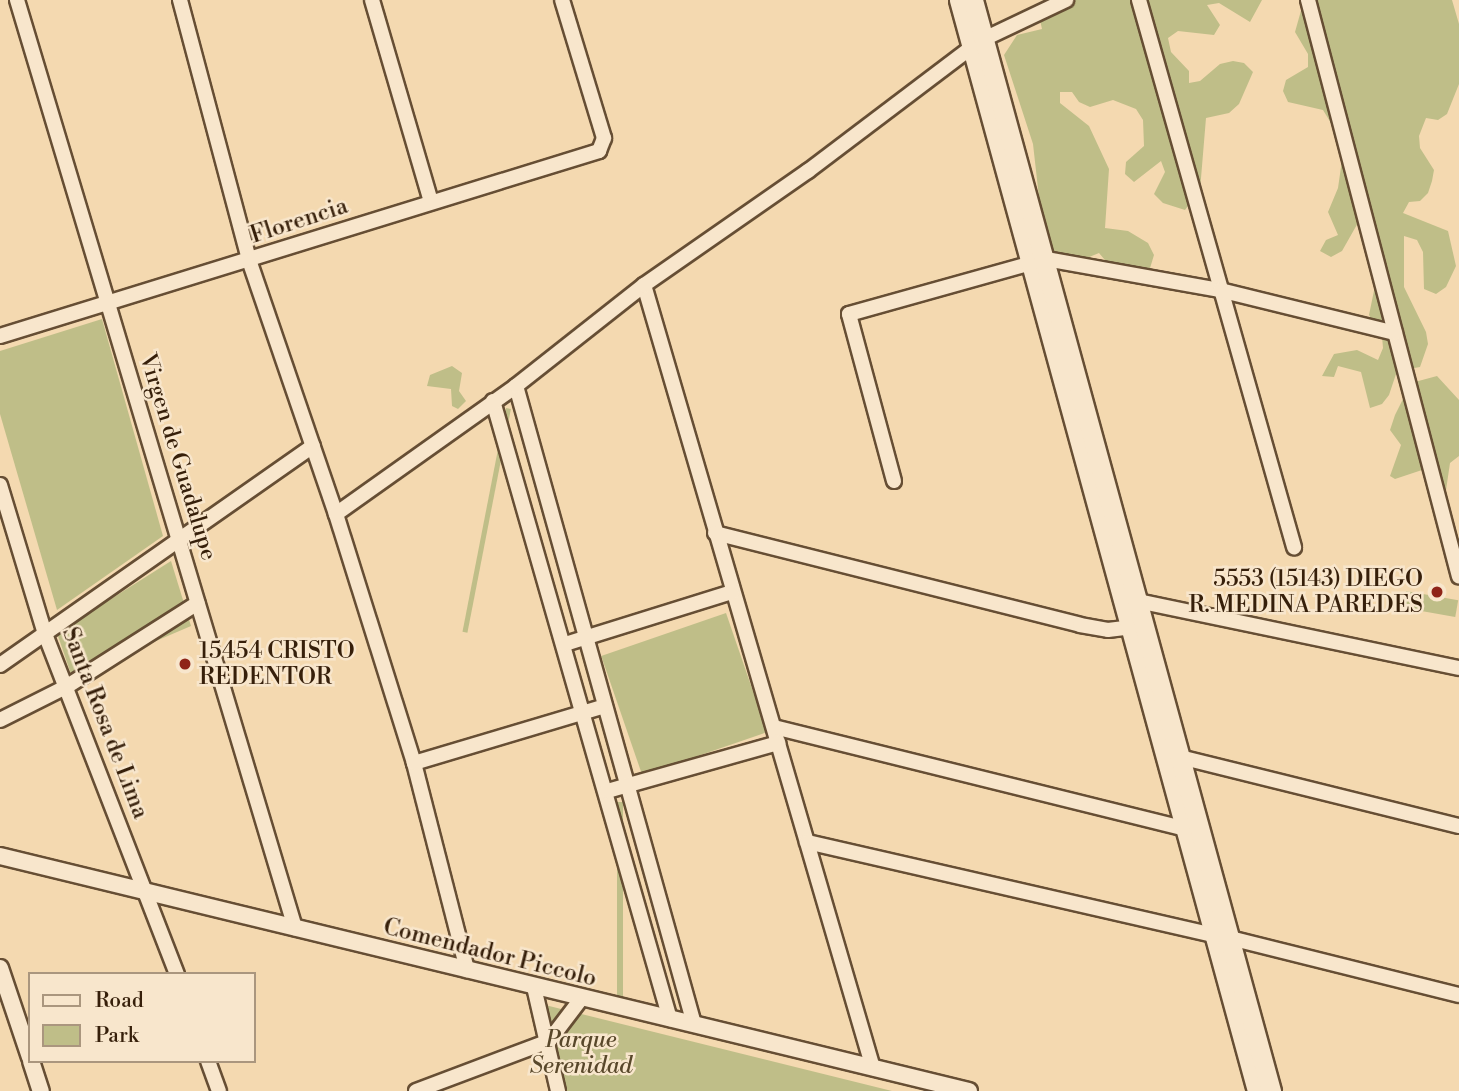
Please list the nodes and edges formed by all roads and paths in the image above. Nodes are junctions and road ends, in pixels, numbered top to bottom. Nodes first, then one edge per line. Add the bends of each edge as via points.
1 (17, 0) edge
2 (180, 0) edge
3 (372, 0) edge
4 (562, 0) edge
5 (959, 0) edge
6 (973, 0) edge
7 (1066, 0) edge
8 (1139, 0) edge
9 (1308, 0) edge
10 (978, 43) junction
11 (431, 202) junction
12 (249, 260) junction
13 (1038, 261) junction
14 (644, 285) junction
15 (1220, 290) junction
16 (108, 303) junction
17 (1395, 332) junction
18 (0, 336) edge
19 (516, 387) junction
20 (493, 401) junction
21 (313, 446) junction
22 (894, 481) dead end
23 (0, 485) edge
24 (336, 514) junction
25 (715, 533) junction
26 (179, 541) junction
27 (1294, 547) dead end
28 (1459, 578) edge
29 (732, 592) junction
30 (1138, 601) junction
31 (198, 603) junction
32 (1136, 626) junction
33 (45, 634) junction
34 (586, 637) junction
35 (565, 644) junction
36 (0, 666) edge
37 (1459, 668) edge
38 (66, 687) junction
39 (605, 706) junction
40 (585, 712) junction
41 (0, 720) edge
42 (774, 727) junction
43 (778, 743) junction
44 (1184, 758) junction
45 (414, 764) junction
46 (627, 785) junction
47 (607, 791) junction
48 (1459, 826) edge
49 (1185, 829) junction
50 (807, 842) junction
51 (0, 856) edge
52 (147, 892) junction
53 (295, 928) junction
54 (1222, 936) junction
55 (0, 968) edge
56 (467, 970) junction
57 (176, 972) edge
58 (534, 987) junction
59 (1459, 995) edge
60 (581, 999) junction
61 (670, 1018) junction
62 (694, 1024) junction
63 (549, 1041) junction
64 (28, 1053) edge
65 (31, 1063) edge
66 (209, 1063) edge
67 (873, 1068) junction
68 (454, 1085) edge
69 (41, 1091) edge
70 (219, 1091) edge
71 (416, 1091) edge
72 (558, 1091) edge
73 (969, 1091) edge
74 (1257, 1091) edge
75 (1272, 1091) edge

1 - 16 street, Virgen de Guadalupe
2 - 12 street
3 - 11 street
4 - 11 street, Florencia via 604,138 599,151
5 - 10 main road
6 - 10 main road
7 - 10 street
8 - 15 street
9 - 17 street
10 - 13 main road
10 - 14 street via 818,164
11 - 12 street, Florencia
12 - 16 street, Florencia
12 - 21 street
13 - 15 street
13 - 22 street via 849,314
13 - 30 main road
13 - 32 main road
14 - 19 street
14 - 25 street
15 - 17 street
15 - 27 street
16 - 18 street, Florencia
16 - 26 street, Virgen de Guadalupe
17 - 28 street
19 - 20 street
19 - 34 street
20 - 24 street
20 - 35 street
21 - 24 street
21 - 26 street
23 - 33 street, Santa Rosa de Lima
24 - 45 street
25 - 29 street
25 - 32 street via 1080,625
26 - 31 street, Virgen de Guadalupe
26 - 33 street
29 - 34 street
29 - 42 street
30 - 32 main road
30 - 37 street
31 - 38 street
31 - 53 street, Virgen de Guadalupe
32 - 44 main road
32 - 49 main road
33 - 36 street
33 - 38 street, Santa Rosa de Lima
34 - 35 street
34 - 39 street
35 - 40 street
38 - 41 street
38 - 52 street, Santa Rosa de Lima
39 - 40 street
39 - 46 street
40 - 45 street
40 - 47 street
42 - 43 street
42 - 49 street
43 - 46 street
43 - 50 street
44 - 48 street
44 - 54 main road
45 - 56 street
46 - 47 street
46 - 62 street
47 - 61 street
49 - 54 main road
50 - 54 street
50 - 67 street
51 - 52 street, Comendador Piccolo
52 - 53 street, Comendador Piccolo
52 - 57 street, Santa Rosa de Lima
53 - 56 street, Comendador Piccolo
54 - 59 street
54 - 74 main road
54 - 75 main road
55 - 64 street
56 - 58 street, Comendador Piccolo
58 - 60 street, Comendador Piccolo
58 - 63 street
60 - 61 street, Comendador Piccolo
60 - 63 street
61 - 62 street, Comendador Piccolo
62 - 67 street, Comendador Piccolo
63 - 68 street
63 - 72 street
65 - 69 street
66 - 70 street
67 - 73 street, Comendador Piccolo
68 - 71 street

